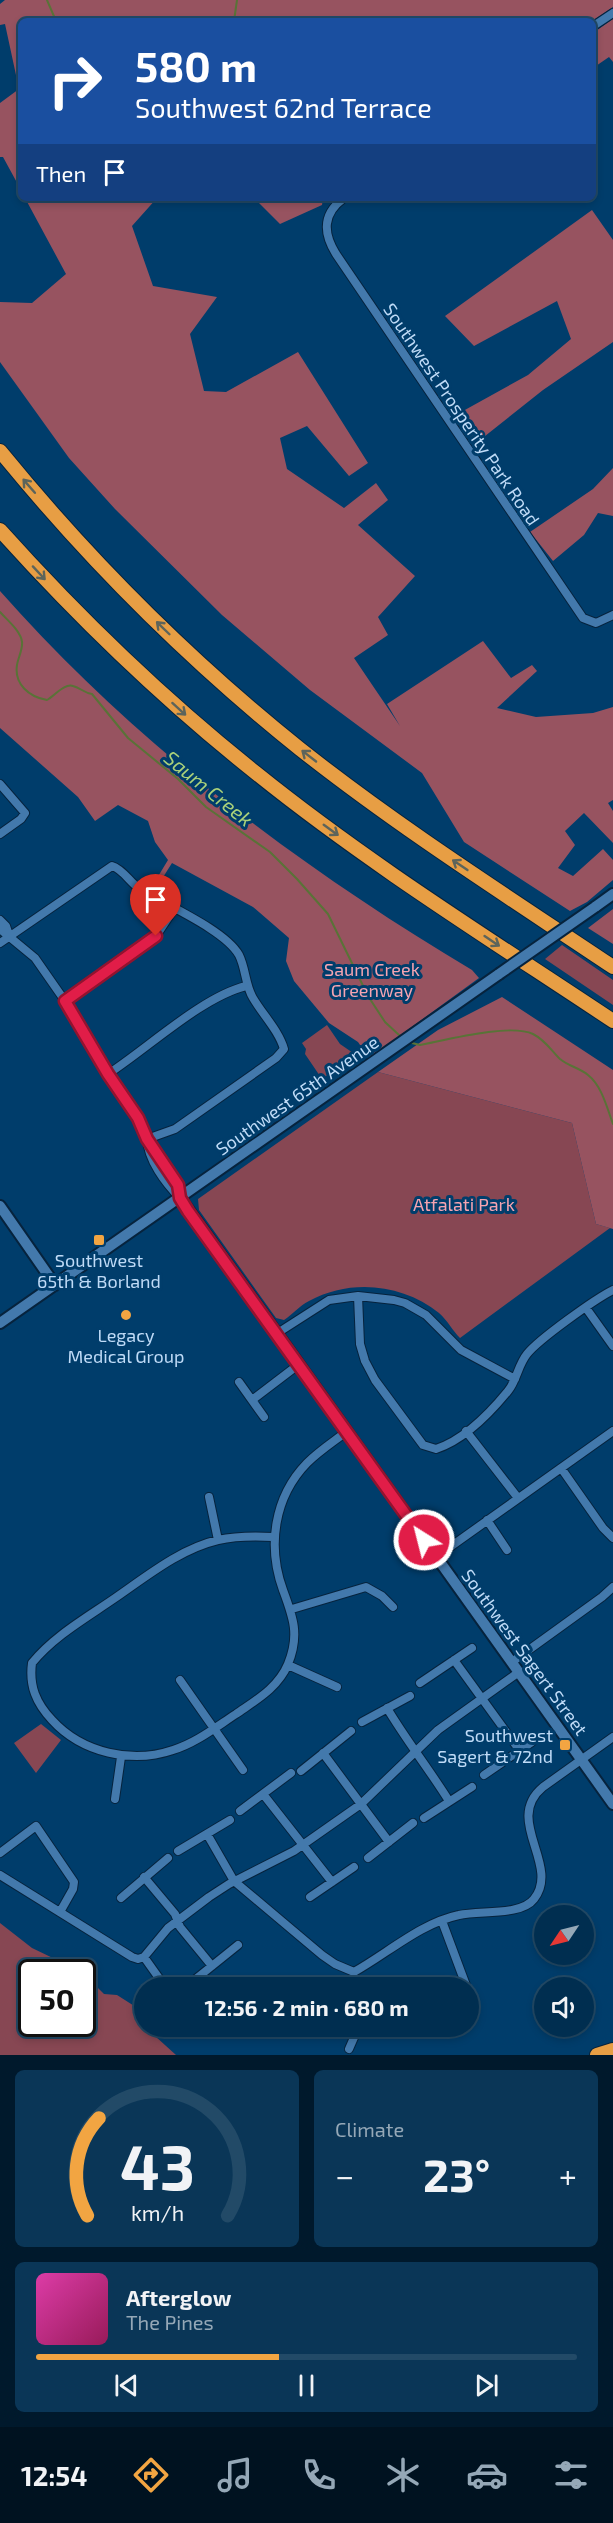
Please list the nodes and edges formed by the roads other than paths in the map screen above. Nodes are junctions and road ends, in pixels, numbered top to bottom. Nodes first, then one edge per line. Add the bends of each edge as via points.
1 (613, 13) edge
2 (596, 24) edge
3 (342, 201) edge
4 (0, 451) edge
5 (0, 530) edge
6 (613, 615) edge
7 (0, 784) edge
8 (0, 834) edge
9 (613, 894) edge
10 (174, 909) junction
11 (0, 920) edge
12 (0, 929) edge
13 (9, 936) junction
14 (0, 943) edge
15 (613, 967) edge
16 (246, 986) junction
17 (65, 1001) junction
18 (613, 1021) edge
19 (108, 1074) junction
20 (147, 1139) junction
21 (180, 1198) junction
22 (0, 1206) edge
23 (55, 1284) junction
24 (613, 1290) edge
25 (358, 1296) junction
26 (586, 1308) junction
27 (0, 1323) edge
28 (276, 1334) junction
29 (613, 1346) edge
30 (298, 1365) junction
31 (515, 1379) junction
32 (239, 1382) dead end
33 (252, 1400) junction
34 (264, 1417) dead end
35 (466, 1431) junction
36 (613, 1431) edge
37 (346, 1432) junction
38 (561, 1468) junction
39 (209, 1497) dead end
40 (519, 1498) junction
41 (487, 1520) junction
42 (273, 1537) junction
43 (613, 1538) edge
44 (218, 1540) junction
45 (507, 1550) dead end
46 (436, 1557) junction
47 (613, 1587) edge
48 (393, 1607) dead end
49 (292, 1610) junction
50 (472, 1648) dead end
51 (454, 1660) junction
52 (512, 1662) junction
53 (288, 1665) junction
54 (519, 1672) junction
55 (180, 1680) dead end
56 (420, 1683) dead end
57 (337, 1687) dead end
58 (410, 1696) dead end
59 (482, 1698) junction
60 (387, 1708) junction
61 (362, 1722) dead end
62 (215, 1729) junction
63 (351, 1731) dead end
64 (613, 1737) edge
65 (532, 1742) dead end
66 (415, 1751) junction
67 (520, 1751) junction
68 (323, 1753) junction
69 (121, 1756) junction
70 (581, 1759) junction
71 (243, 1770) dead end
72 (301, 1771) dead end
73 (291, 1773) dead end
74 (484, 1775) dead end
75 (472, 1787) dead end
76 (263, 1794) junction
77 (115, 1799) dead end
78 (449, 1801) junction
79 (361, 1804) junction
80 (613, 1804) edge
81 (240, 1811) dead end
82 (424, 1818) dead end
83 (230, 1820) dead end
84 (413, 1823) dead end
85 (207, 1834) junction
86 (389, 1842) junction
87 (303, 1845) junction
88 (178, 1851) dead end
89 (0, 1853) edge
90 (168, 1858) dead end
91 (368, 1858) dead end
92 (354, 1867) dead end
93 (0, 1875) edge
94 (144, 1877) junction
95 (234, 1881) junction
96 (332, 1882) junction
97 (310, 1897) dead end
98 (121, 1898) dead end
99 (60, 1912) junction
100 (177, 1921) junction
101 (442, 1921) junction
102 (238, 1945) dead end
103 (144, 1957) junction
104 (212, 1966) junction
105 (354, 1972) junction
106 (158, 1977) edge
107 (198, 1977) edge
108 (355, 1977) edge
109 (463, 1977) edge
110 (354, 2037) edge
111 (349, 2049) dead end
112 (613, 2049) edge
113 (597, 2055) edge

1 - 2 street
3 - 6 street, Southwest Prosperity Park Road via 330,212 326,225 329,243 336,254 583,618 596,623
15 -> 4 highway via 432,847 263,719 105,570
5 -> 18 highway via 110,645 256,774 361,852
7 - 8 street via 25,813
9 - 21 main road, Southwest 65th Avenue, bridge
10 - 13 street via 135,886 115,866 105,869
10 - 16 street via 228,941 240,958
10 - 17 street via 156,936
11 - 13 street, Southwest Sagert Street
12 - 13 street, Southwest Sagert Street
13 - 14 street
13 - 17 street, Southwest Sagert Street via 35,958
16 - 19 street via 210,1001
16 - 20 street via 284,1049 182,1125
17 - 19 street, Southwest Sagert Street
19 - 20 street, Southwest Sagert Street via 138,1118
20 - 21 street, Southwest Sagert Street via 178,1185
21 - 23 main road, Southwest 65th Avenue
21 - 28 main road, Southwest Sagert Street
22 - 23 main road
23 - 27 main road, Southwest 65th Avenue
24 - 26 street
25 - 28 street via 329,1300
25 - 31 street via 394,1300 416,1308 461,1350
25 - 35 street via 360,1344 365,1361 423,1444 436,1449
26 - 29 street
26 - 31 street via 528,1353
28 - 30 main road, Southwest Sagert Street
30 - 33 street
30 - 37 main road, Southwest Sagert Street
31 - 35 street via 492,1409
32 - 33 street
33 - 34 street
35 - 40 street
36 - 38 street
37 - 42 street via 298,1475 283,1500
37 - 46 main road, Southwest Sagert Street
38 - 40 street
38 - 43 street
39 - 44 street
40 - 41 street
41 - 45 street
41 - 46 street
42 - 44 street
42 - 49 street via 276,1567
44 - 69 street via 176,1557 76,1624 43,1649 32,1663 32,1689 42,1709 58,1726 75,1739
46 - 52 main road, Southwest Sagert Street
47 - 52 street
48 - 49 street via 366,1587
49 - 53 street via 294,1641
50 - 51 street
51 - 56 street
51 - 59 street
52 - 54 main road, Southwest Sagert Street
53 - 57 street
53 - 62 street via 267,1693
54 - 59 street
54 - 70 main road, Southwest Sagert Street
55 - 62 street
58 - 60 street
59 - 66 street
59 - 67 street
60 - 61 street
60 - 66 street
62 - 69 street via 173,1751
62 - 71 street
63 - 68 street
64 - 70 street
65 - 67 street
66 - 78 street
66 - 79 street
67 - 74 street
68 - 72 street
68 - 79 street
69 - 77 street
70 - 80 main road, Southwest Sagert Street
70 - 101 street via 535,1794 529,1805 529,1824 541,1871 541,1886 534,1899 524,1907 459,1915
73 - 76 street
75 - 78 street
76 - 81 street
76 - 87 street
78 - 82 street
79 - 86 street
79 - 87 street
83 - 85 street
84 - 86 street
85 - 88 street
85 - 95 street
86 - 91 street
87 - 95 street
87 - 96 street
89 - 99 street via 36,1826 74,1882
90 - 94 street
92 - 96 street
93 - 99 street
94 - 98 street
94 - 100 street
95 - 100 street
95 - 105 street via 335,1964
96 - 97 street
99 - 103 street via 132,1957
100 - 103 street
100 - 104 street
101 - 105 street
101 - 109 street
102 - 104 street
103 - 106 street
104 - 107 street
105 - 108 street
110 - 111 street
112 - 113 highway

